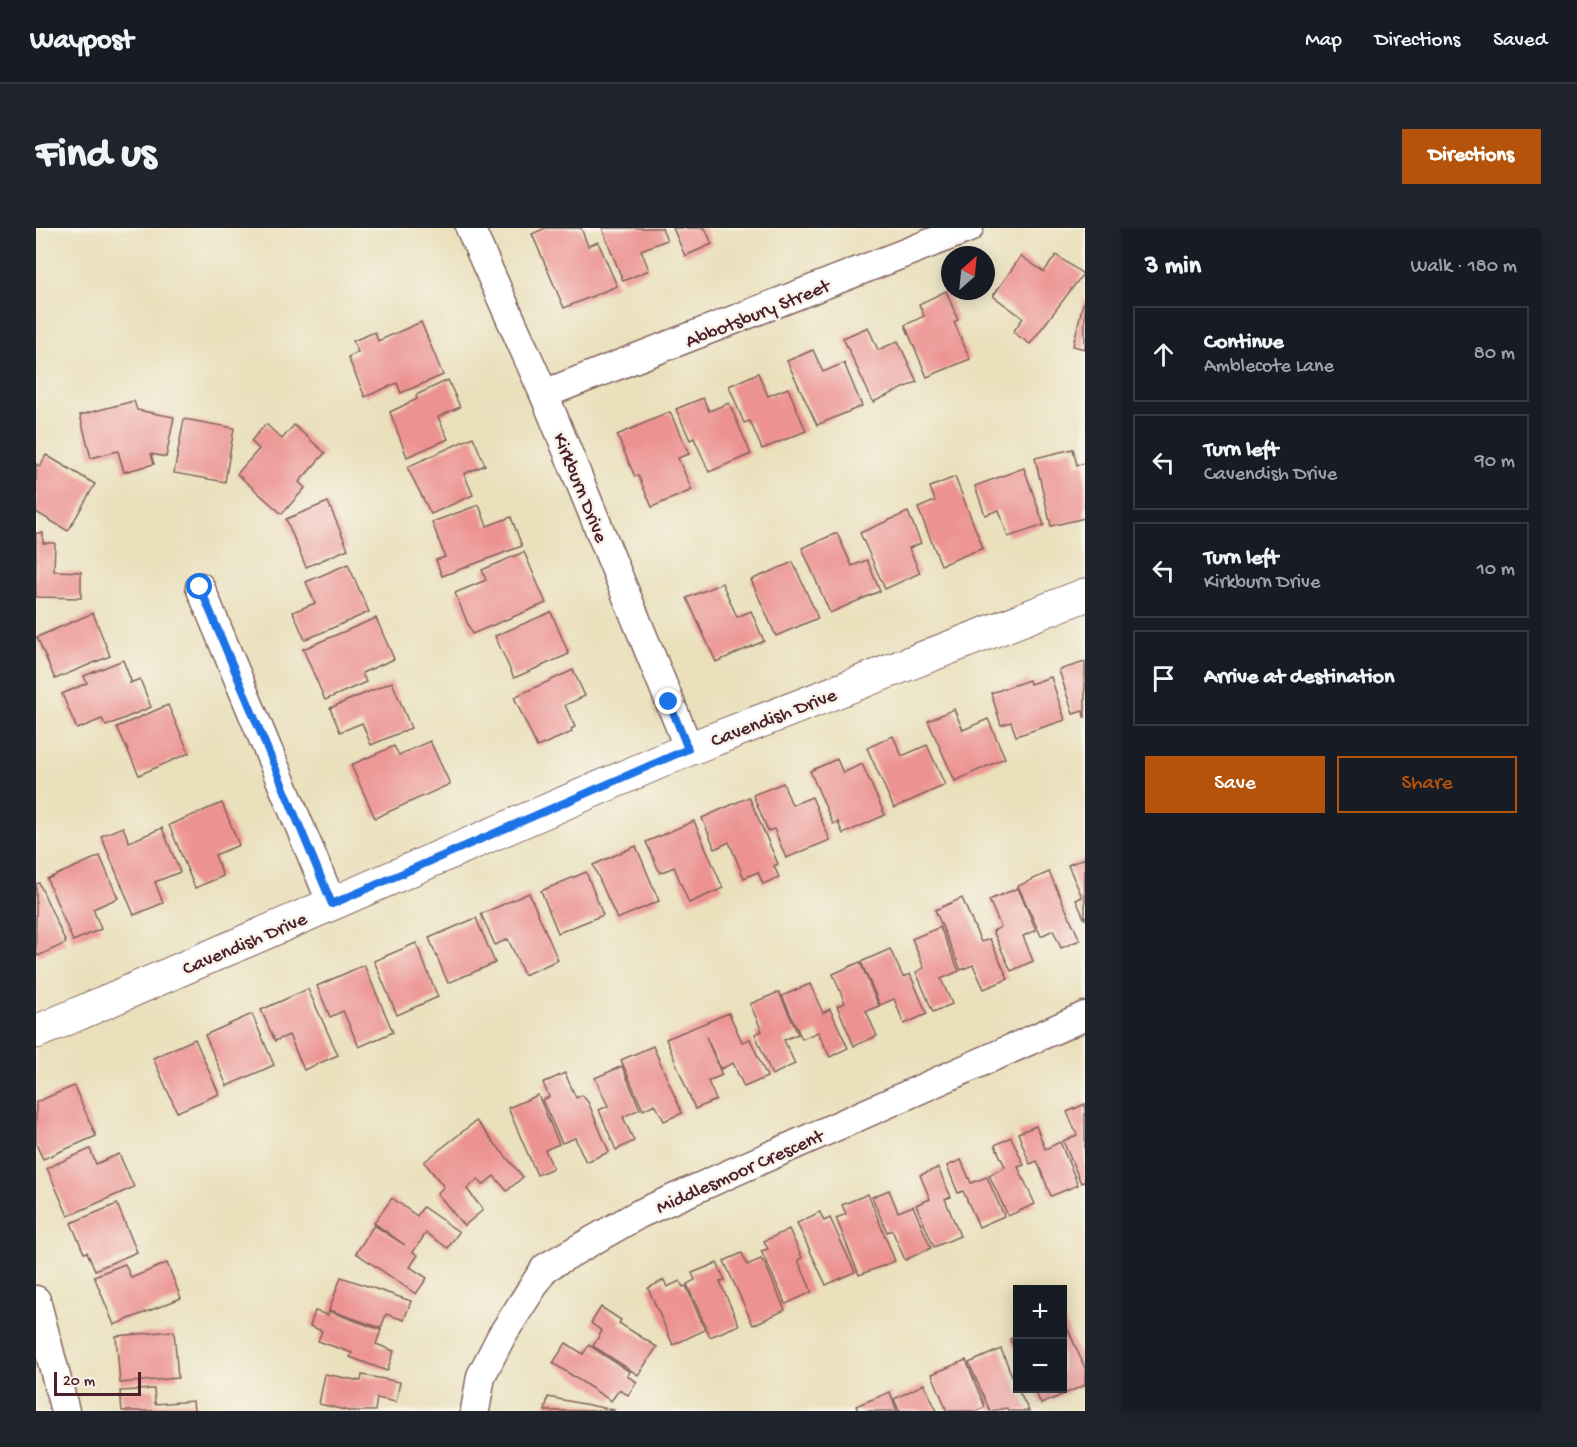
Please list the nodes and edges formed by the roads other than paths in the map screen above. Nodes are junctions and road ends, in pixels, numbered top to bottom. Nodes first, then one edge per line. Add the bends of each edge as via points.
1 (470, 228) edge
2 (969, 228) edge
3 (544, 394) junction
4 (200, 587) dead end
5 (1085, 595) edge
6 (688, 749) junction
7 (332, 904) junction
8 (1085, 1016) edge
9 (36, 1032) edge
10 (36, 1300) edge
11 (64, 1411) edge
12 (475, 1411) edge

1 - 3 street, Kirkburn Drive
2 - 3 street, Abbotsbury Street
3 - 6 street, Kirkburn Drive
4 - 7 street
5 - 6 street, Cavendish Drive
6 - 7 street, Cavendish Drive
7 - 9 street, Cavendish Drive
8 - 12 street, Middlesmoor Crescent via 639,1214 545,1268 481,1376
10 - 11 street

